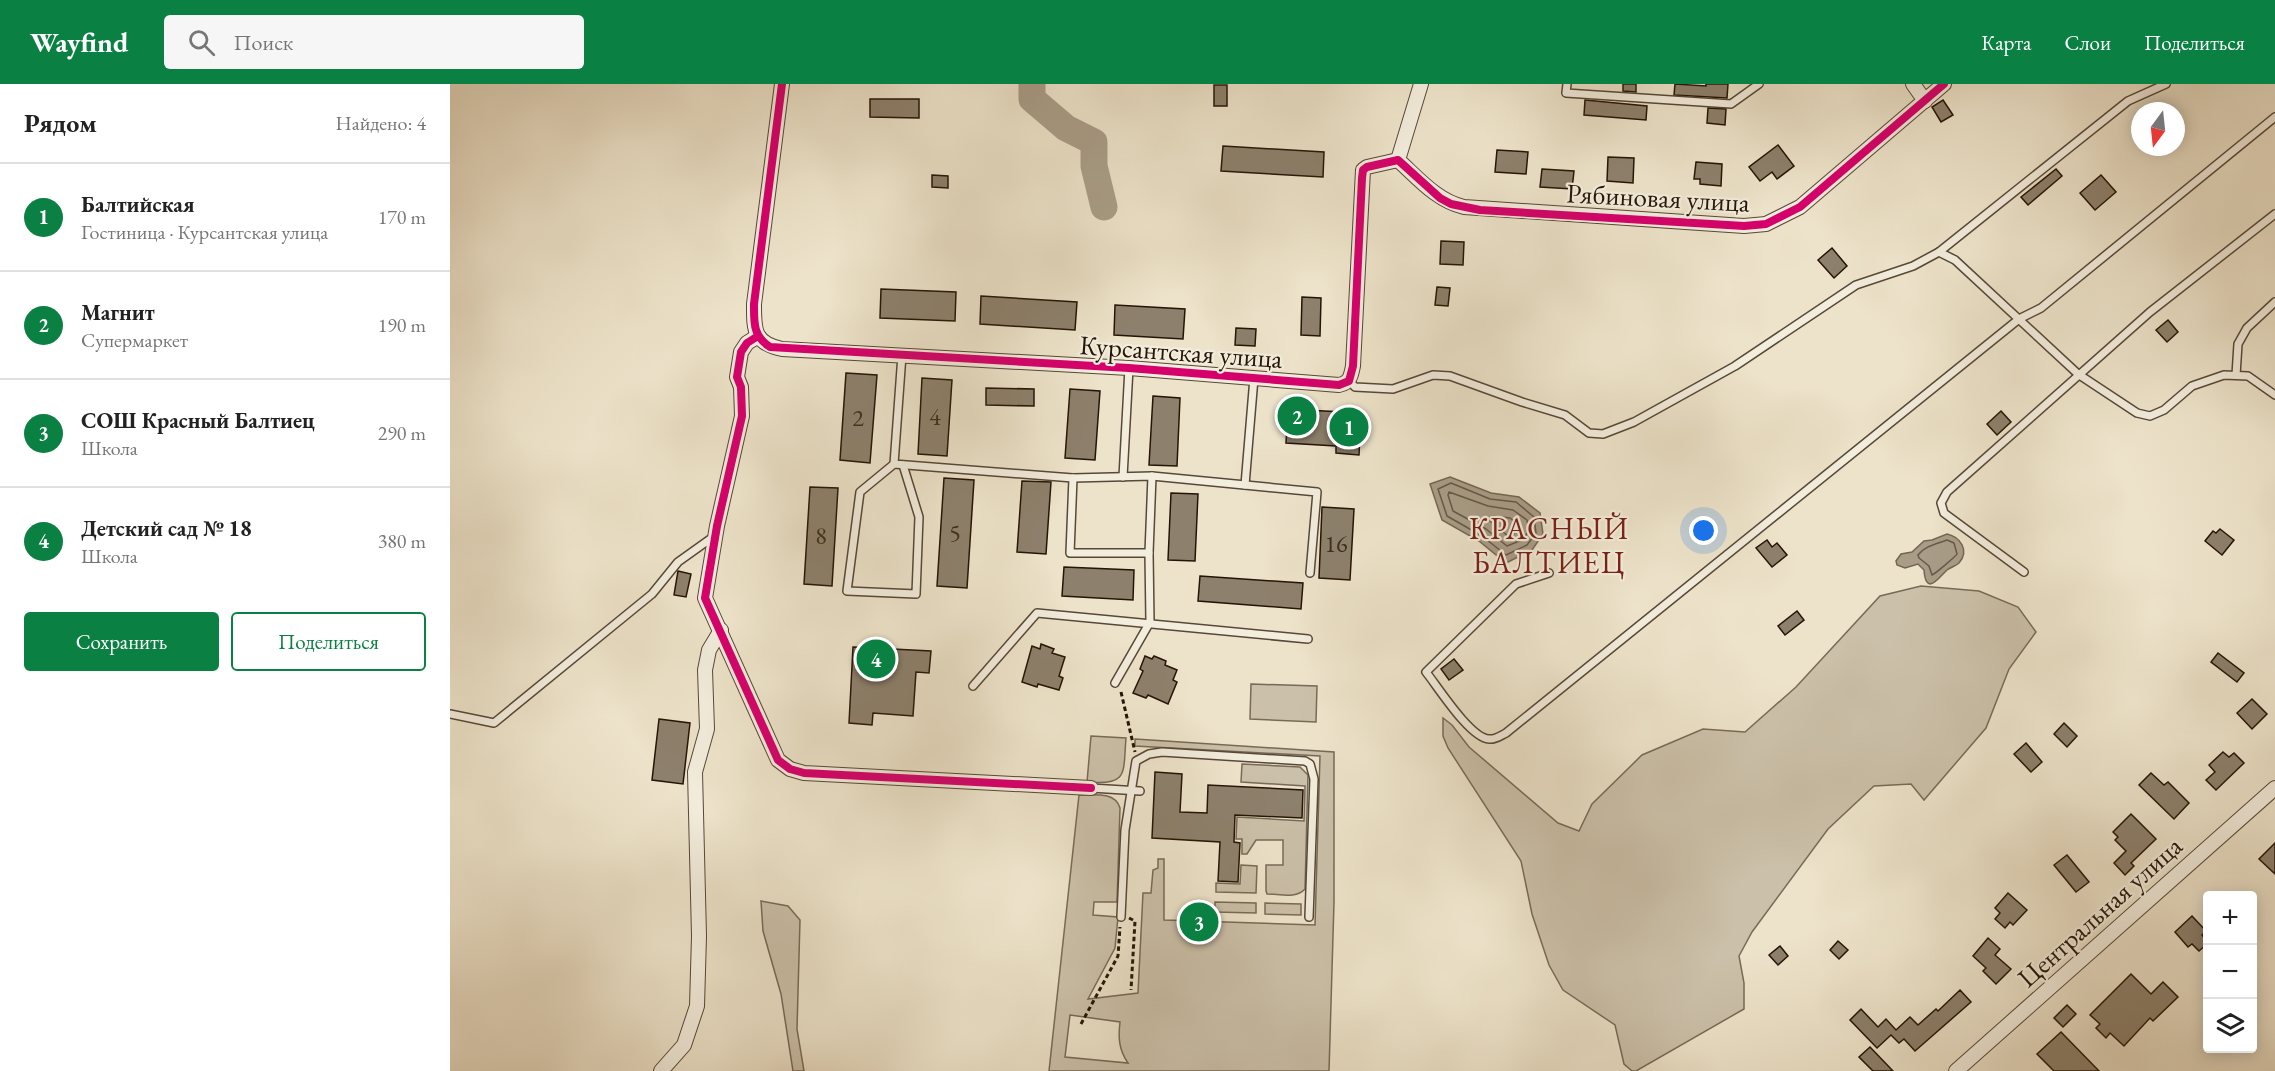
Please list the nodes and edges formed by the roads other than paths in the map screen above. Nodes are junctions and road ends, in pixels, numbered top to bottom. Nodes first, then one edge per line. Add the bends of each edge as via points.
1 (782, 84) edge
2 (1421, 84) edge
3 (1567, 84) edge
4 (1759, 84) edge
5 (1913, 84) edge
6 (1944, 84) edge
7 (2166, 84) edge
8 (1925, 101) junction
9 (2275, 117) edge
10 (1398, 160) junction
11 (2275, 214) edge
12 (1939, 252) junction
13 (2275, 302) edge
14 (2019, 319) junction
15 (760, 339) junction
16 (902, 356) junction
17 (1129, 368) junction
18 (2078, 374) junction
19 (2236, 375) junction
20 (1254, 378) junction
21 (1349, 381) junction
22 (2275, 394) edge
23 (894, 464) junction
24 (903, 465) junction
25 (1152, 476) junction
26 (1123, 477) junction
27 (1073, 478) junction
28 (1245, 485) junction
29 (716, 535) junction
30 (1149, 553) junction
31 (2024, 572) dead end
32 (1310, 573) dead end
33 (1549, 573) dead end
34 (1150, 622) junction
35 (721, 630) junction
36 (1308, 639) dead end
37 (1115, 683) road end
38 (973, 686) dead end
39 (450, 714) edge
40 (1091, 788) joint
41 (2275, 788) edge
42 (1131, 790) junction
43 (1140, 791) dead end
44 (1121, 917) road end
45 (1309, 917) dead end
46 (661, 1071) edge
47 (1956, 1071) edge

1 - 15 street via 754,304 754,327
2 - 10 street
3 - 4 lane via 1566,93 1731,104
5 - 8 street
6 - 8 street, Рябиновая улица
7 - 12 lane via 2128,101
8 - 10 street, Рябиновая улица via 1800,207 1766,224 1464,207 1440,198
9 - 14 lane via 2042,308
10 - 21 street via 1363,170
11 - 18 lane
12 - 14 lane via 1955,260
12 - 21 lane via 1913,266 1856,285 1735,366 1634,422 1604,434 1588,433 1565,415 1450,376 1433,375 1394,389 1355,387
13 - 19 lane via 2247,328 2238,344
14 - 18 lane
14 - 33 lane via 1506,733 1486,740 1472,731 1426,672 1516,584
15 - 16 street, Курсантская улица via 770,347 782,349
15 - 29 street via 747,343 741,352 737,377 742,416
16 - 17 street, Курсантская улица
16 - 23 lane
17 - 20 street, Курсантская улица
17 - 26 lane
18 - 19 lane via 2137,413 2150,416 2192,386
18 - 31 lane via 1947,492 1941,503 1944,513
19 - 22 lane via 2248,376
20 - 21 street, Курсантская улица via 1339,386
20 - 28 lane
23 - 24 lane
23 - 24 lane via 860,492 847,591 916,594 919,517
24 - 27 lane
25 - 26 lane
25 - 28 lane
25 - 30 lane
26 - 27 lane
27 - 30 lane via 1070,553
28 - 32 lane via 1317,492
29 - 35 street via 705,598
29 - 39 lane via 678,562 652,594 494,723
30 - 34 lane
34 - 36 lane via 1193,630
34 - 37 lane
34 - 38 lane via 1037,613
35 - 40 street via 770,745 778,760 790,769 804,773
35 - 46 street via 709,650 705,670 707,729 695,772 697,1006 684,1045
40 - 42 lane
41 - 47 street, Центральная улица
42 - 43 lane
42 - 44 lane
42 - 45 lane via 1136,761 1162,752 1310,764 1314,779

